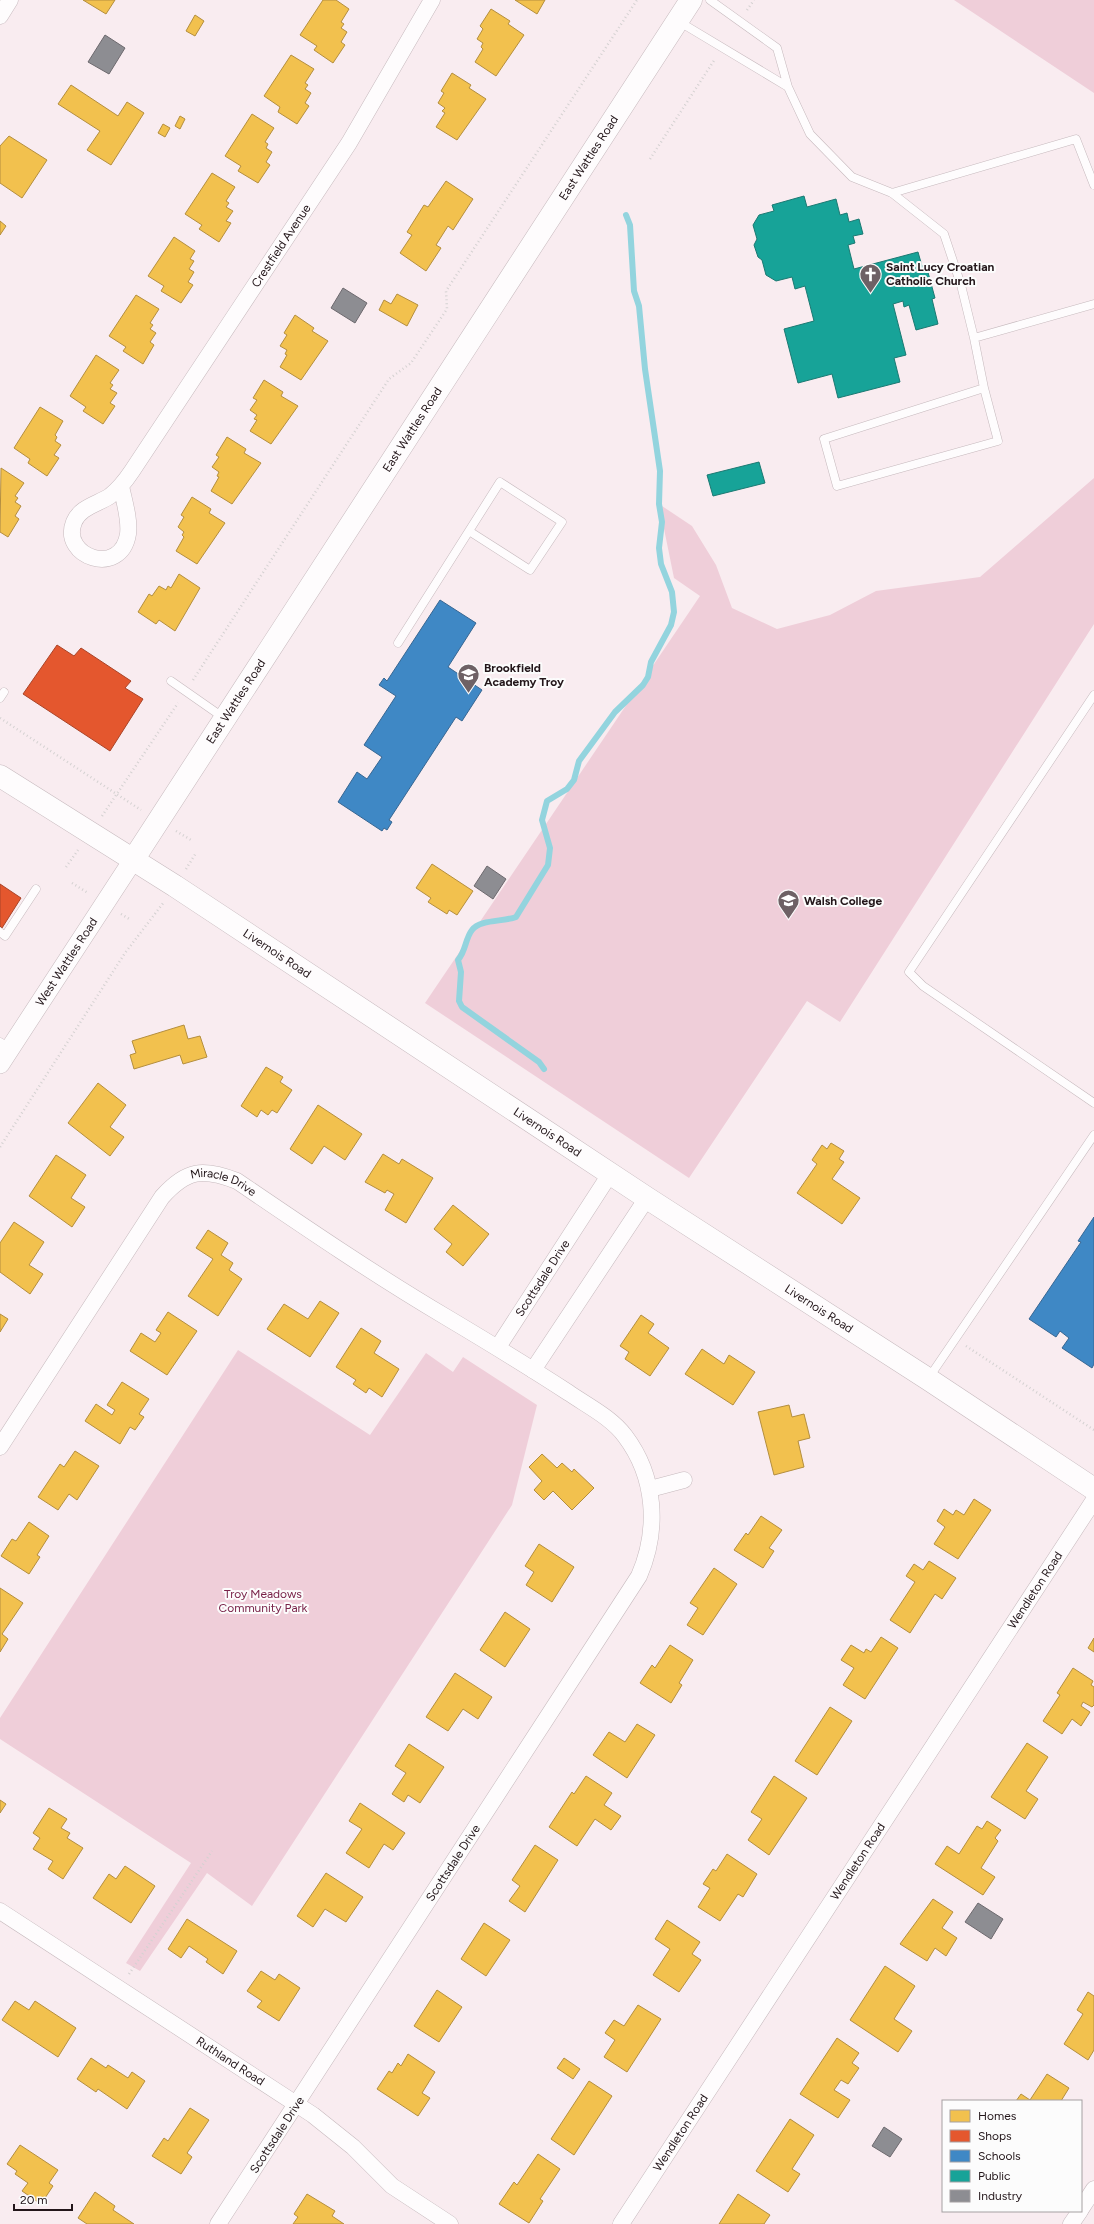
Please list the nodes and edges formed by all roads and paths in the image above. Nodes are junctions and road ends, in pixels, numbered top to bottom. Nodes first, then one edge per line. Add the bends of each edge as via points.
1 (10, 0) edge
2 (432, 0) edge
3 (637, 0) edge
4 (691, 0) edge
5 (710, 0) edge
6 (754, 0) edge
7 (0, 16) edge
8 (740, 20) junction
9 (678, 21) junction
10 (723, 47) junction
11 (788, 87) junction
12 (650, 159) dead end
13 (1094, 185) edge
14 (892, 193) junction
15 (1094, 304) edge
16 (974, 338) junction
17 (984, 388) junction
18 (121, 486) junction
19 (469, 531) junction
20 (398, 643) dead end
21 (171, 681) dead end
22 (185, 692) junction
23 (1094, 695) edge
24 (0, 718) edge
25 (224, 718) junction
26 (0, 776) edge
27 (117, 794) junction
28 (130, 803) dead end
29 (107, 808) dead end
30 (133, 860) junction
31 (36, 889) dead end
32 (155, 914) dead end
33 (0, 932) edge
34 (5, 1045) edge
35 (0, 1064) edge
36 (1094, 1103) edge
37 (1094, 1135) edge
38 (0, 1147) edge
39 (610, 1174) junction
40 (646, 1198) junction
41 (956, 1339) junction
42 (498, 1347) junction
43 (533, 1370) junction
44 (928, 1379) junction
45 (1094, 1430) edge
46 (0, 1446) edge
47 (684, 1480) dead end
48 (650, 1489) junction
49 (1094, 1489) edge
50 (1094, 1500) edge
51 (212, 1851) dead end
52 (0, 1911) edge
53 (118, 1989) junction
54 (297, 2104) junction
55 (1094, 2189) edge
56 (1082, 2207) edge
57 (1079, 2212) edge
58 (218, 2224) edge
59 (450, 2224) edge
60 (622, 2224) edge
61 (1071, 2224) edge

1 - 7 street
2 - 18 street, Crestfield Avenue via 348,143
3 - 22 path via 446,291 447,309 411,363 389,379
4 - 9 main road, East Wattles Road
5 - 8 lane
6 - 8 path
8 - 11 lane via 777,48
9 - 10 lane
9 - 25 main road, East Wattles Road
10 - 11 lane
10 - 12 path
11 - 14 lane via 810,134 847,172 852,177
13 - 14 lane via 1076,138
14 - 16 lane via 944,234 961,285
15 - 16 lane
16 - 17 lane
17 - 17 lane via 998,441 837,486 824,439
18 - 18 street, Crestfield Avenue via 128,522 124,546 115,556 104,560 86,556 74,538 74,522 80,512 109,496
19 - 19 lane via 500,482 562,522 530,570
19 - 20 lane
21 - 22 lane
22 - 25 lane
22 - 27 path
23 - 36 lane via 909,972 923,986
24 - 27 path
25 - 30 main road, East Wattles Road
26 - 30 main road, Livernois Road
27 - 28 path
27 - 29 path
30 - 34 street, West Wattles Road
30 - 39 main road, Livernois Road
31 - 33 lane via 6,936
32 - 38 path via 125,953
34 - 35 street, West Wattles Road
37 - 41 lane
39 - 40 main road, Livernois Road
39 - 42 street, Scottsdale Drive
40 - 43 street
40 - 44 main road, Livernois Road
41 - 44 lane
41 - 45 path
42 - 43 street, Scottsdale Drive
42 - 46 street, Miracle Drive via 402,1290 237,1181 218,1174 195,1173 182,1178 162,1197
43 - 48 street, Scottsdale Drive via 593,1409 624,1435 637,1454
44 - 49 main road, Livernois Road
47 - 48 street
48 - 54 street, Scottsdale Drive via 651,1536 647,1557 639,1576
50 - 60 street, Wendleton Road
51 - 53 path
52 - 53 street, Ruthland Road
53 - 54 street, Ruthland Road
54 - 58 street, Scottsdale Drive
54 - 59 street, Ruthland Road via 336,2132 392,2186
55 - 56 street
57 - 61 street

